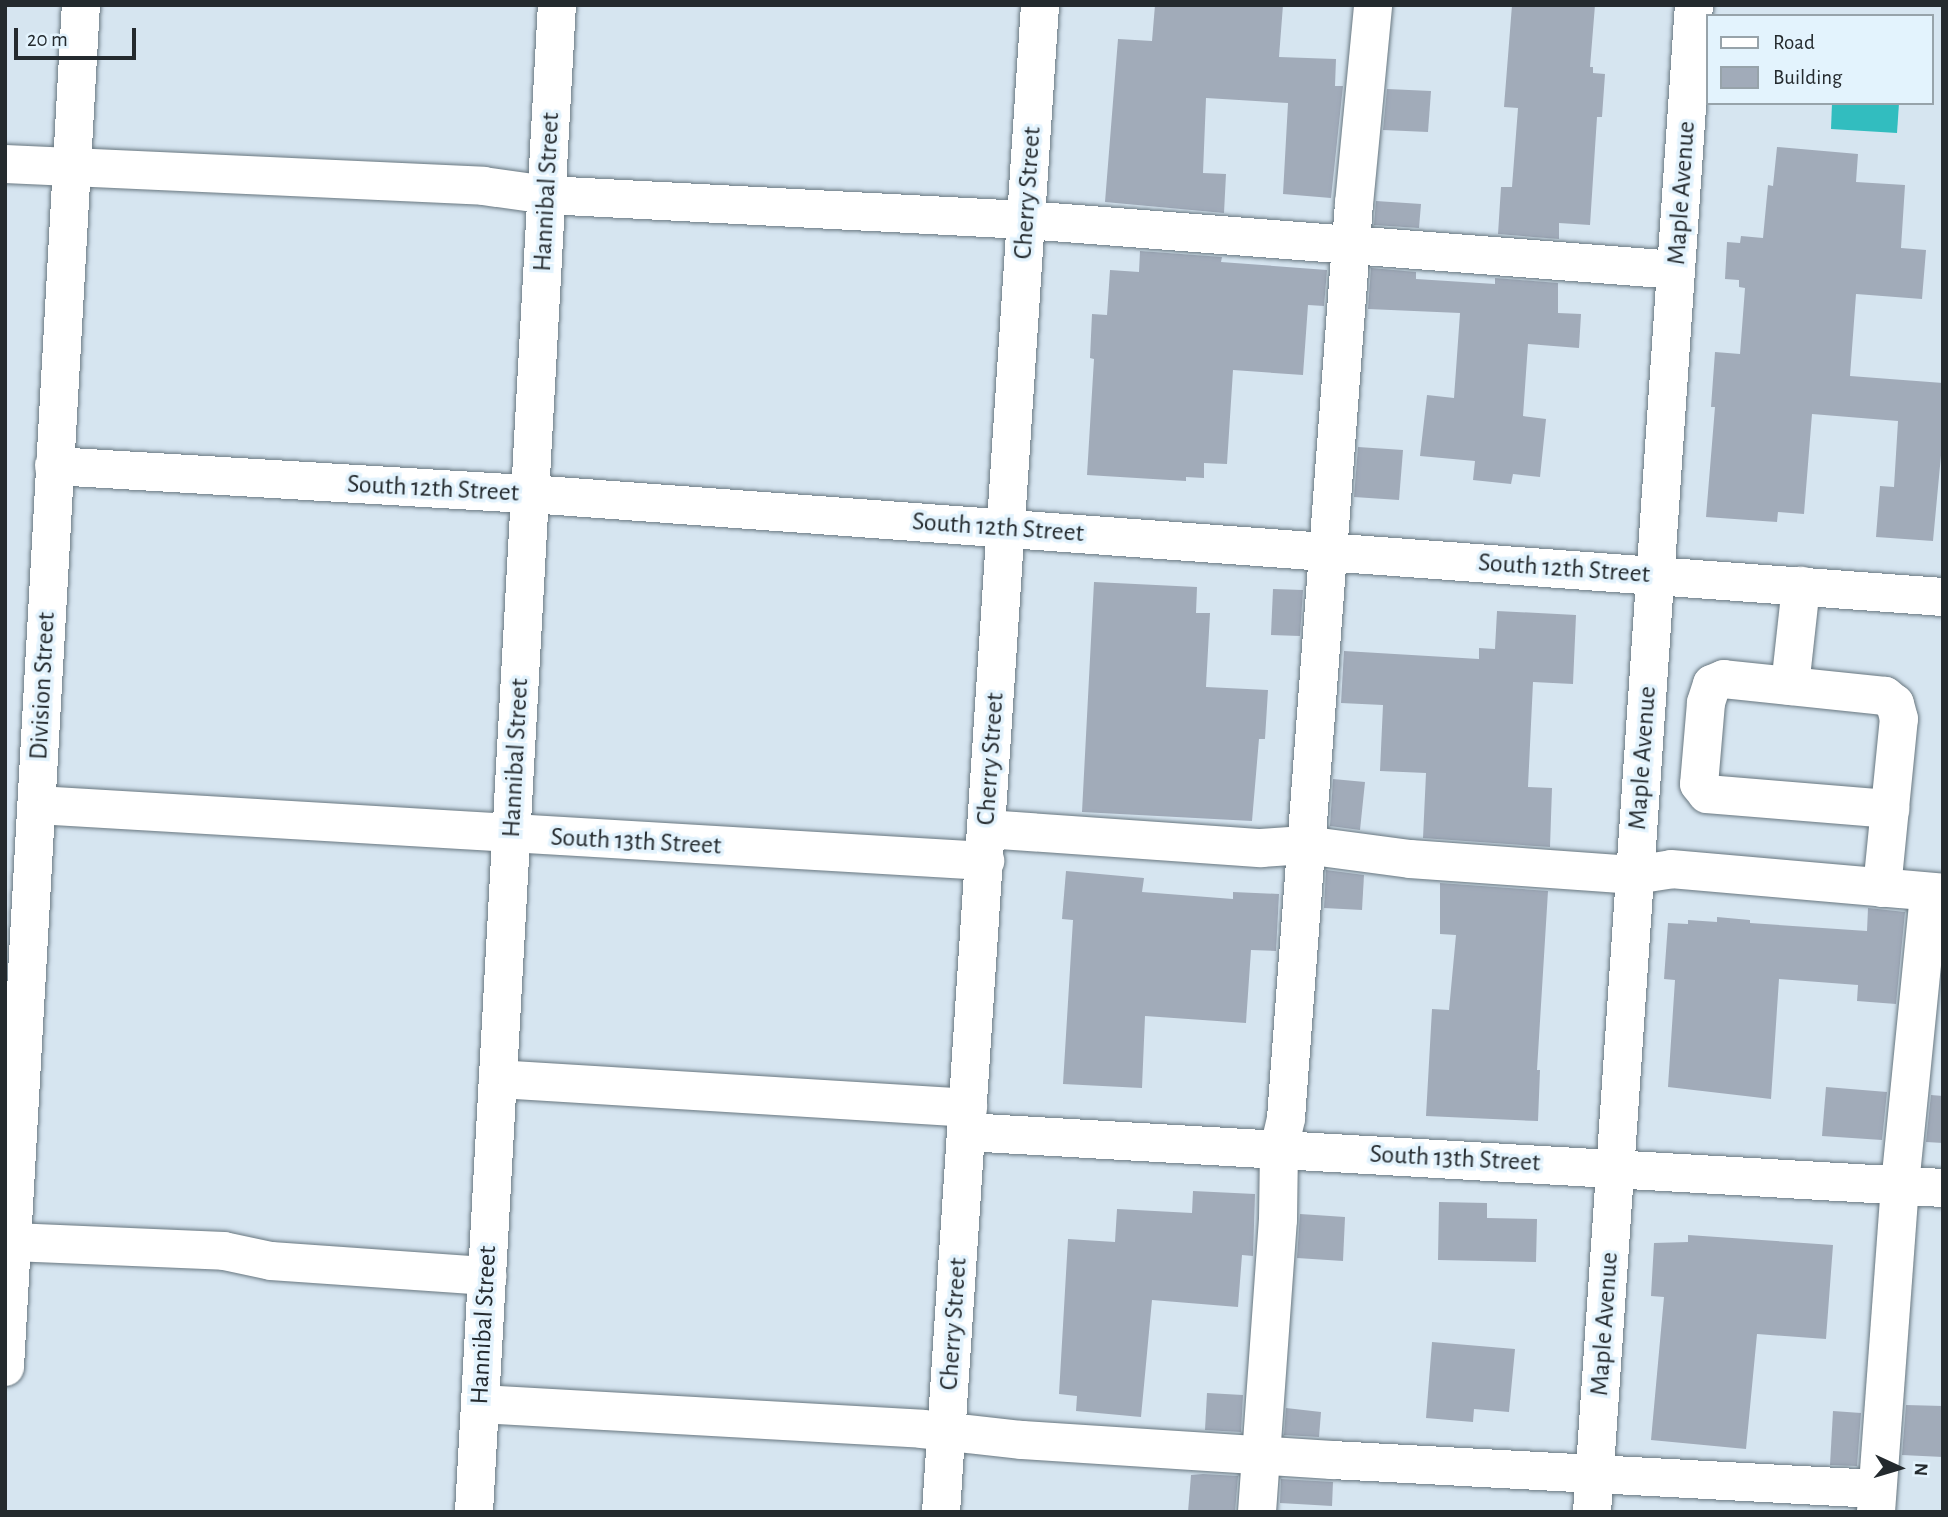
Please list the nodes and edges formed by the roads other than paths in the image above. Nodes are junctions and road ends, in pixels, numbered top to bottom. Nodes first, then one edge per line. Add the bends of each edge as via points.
1 (81, 5) edge
2 (557, 5) edge
3 (1040, 5) edge
4 (1373, 5) edge
5 (1694, 5) edge
6 (5, 164) edge
7 (71, 165) junction
8 (547, 195) junction
9 (1026, 220) junction
10 (1351, 247) junction
11 (1676, 270) junction
12 (54, 466) junction
13 (530, 494) junction
14 (1006, 528) junction
15 (1330, 551) junction
16 (1656, 575) junction
17 (1801, 586) junction
18 (1943, 597) edge
19 (1790, 686) junction
20 (37, 805) junction
21 (1890, 809) junction
22 (511, 835) junction
23 (985, 845) junction
24 (1305, 845) junction
25 (1635, 875) junction
26 (1882, 888) junction
27 (1936, 892) edge
28 (18, 898) edge
29 (498, 1079) junction
30 (967, 1120) junction
31 (1279, 1149) junction
32 (1616, 1168) junction
33 (1900, 1185) junction
34 (1943, 1188) edge
35 (12, 1242) junction
36 (486, 1276) junction
37 (5, 1367) edge
38 (480, 1404) junction
39 (947, 1432) junction
40 (1262, 1455) junction
41 (1595, 1472) junction
42 (1877, 1501) edge
43 (474, 1512) edge
44 (942, 1512) edge
45 (1257, 1512) edge
46 (1592, 1512) edge

1 - 7 street, Division Street
2 - 8 street, Hannibal Street
3 - 9 street, Cherry Street
4 - 10 street
5 - 11 street, Maple Avenue
6 - 7 street
7 - 8 street via 483,186
7 - 12 street, Division Street
8 - 9 street
8 - 13 street, Hannibal Street
9 - 10 street
9 - 14 street, Cherry Street
10 - 11 street
10 - 15 street
11 - 16 street, Maple Avenue
12 - 13 street, South 12th Street
12 - 20 street, Division Street
13 - 14 street, South 12th Street
13 - 22 street, Hannibal Street
14 - 15 street, South 12th Street
14 - 23 street, Cherry Street
15 - 16 street, South 12th Street
15 - 24 street
16 - 17 street, South 12th Street
16 - 25 street, Maple Avenue
17 - 18 street, South 12th Street
17 - 19 street
19 - 21 street via 1885,696 1895,704 1899,719
19 - 21 street via 1724,680 1712,684 1706,703 1699,784 1707,794
20 - 22 street, South 13th Street
20 - 28 street, Division Street
21 - 26 street
22 - 23 street, South 13th Street
22 - 29 street, Hannibal Street
23 - 24 street, South 13th Street
23 - 30 street, Cherry Street
24 - 25 street, South 13th Street via 1410,859
24 - 31 street via 1286,1118
25 - 26 street, South 13th Street via 1671,869
25 - 32 street, Maple Avenue
26 - 27 street, South 13th Street
27 - 33 street
28 - 35 street, Division Street
29 - 30 street, South 13th Street
29 - 36 street, Hannibal Street
30 - 31 street, South 13th Street
30 - 39 street, Cherry Street
31 - 32 street, South 13th Street
31 - 40 street
32 - 33 street, South 13th Street
32 - 41 street, Maple Avenue
33 - 34 street, South 13th Street
33 - 42 street
35 - 36 street via 224,1251 271,1261
35 - 37 street, Division Street
36 - 38 street, Hannibal Street
38 - 39 street
38 - 43 street, Hannibal Street
39 - 40 street
39 - 44 street, Cherry Street
40 - 41 street
40 - 45 street
41 - 42 street
41 - 46 street, Maple Avenue

